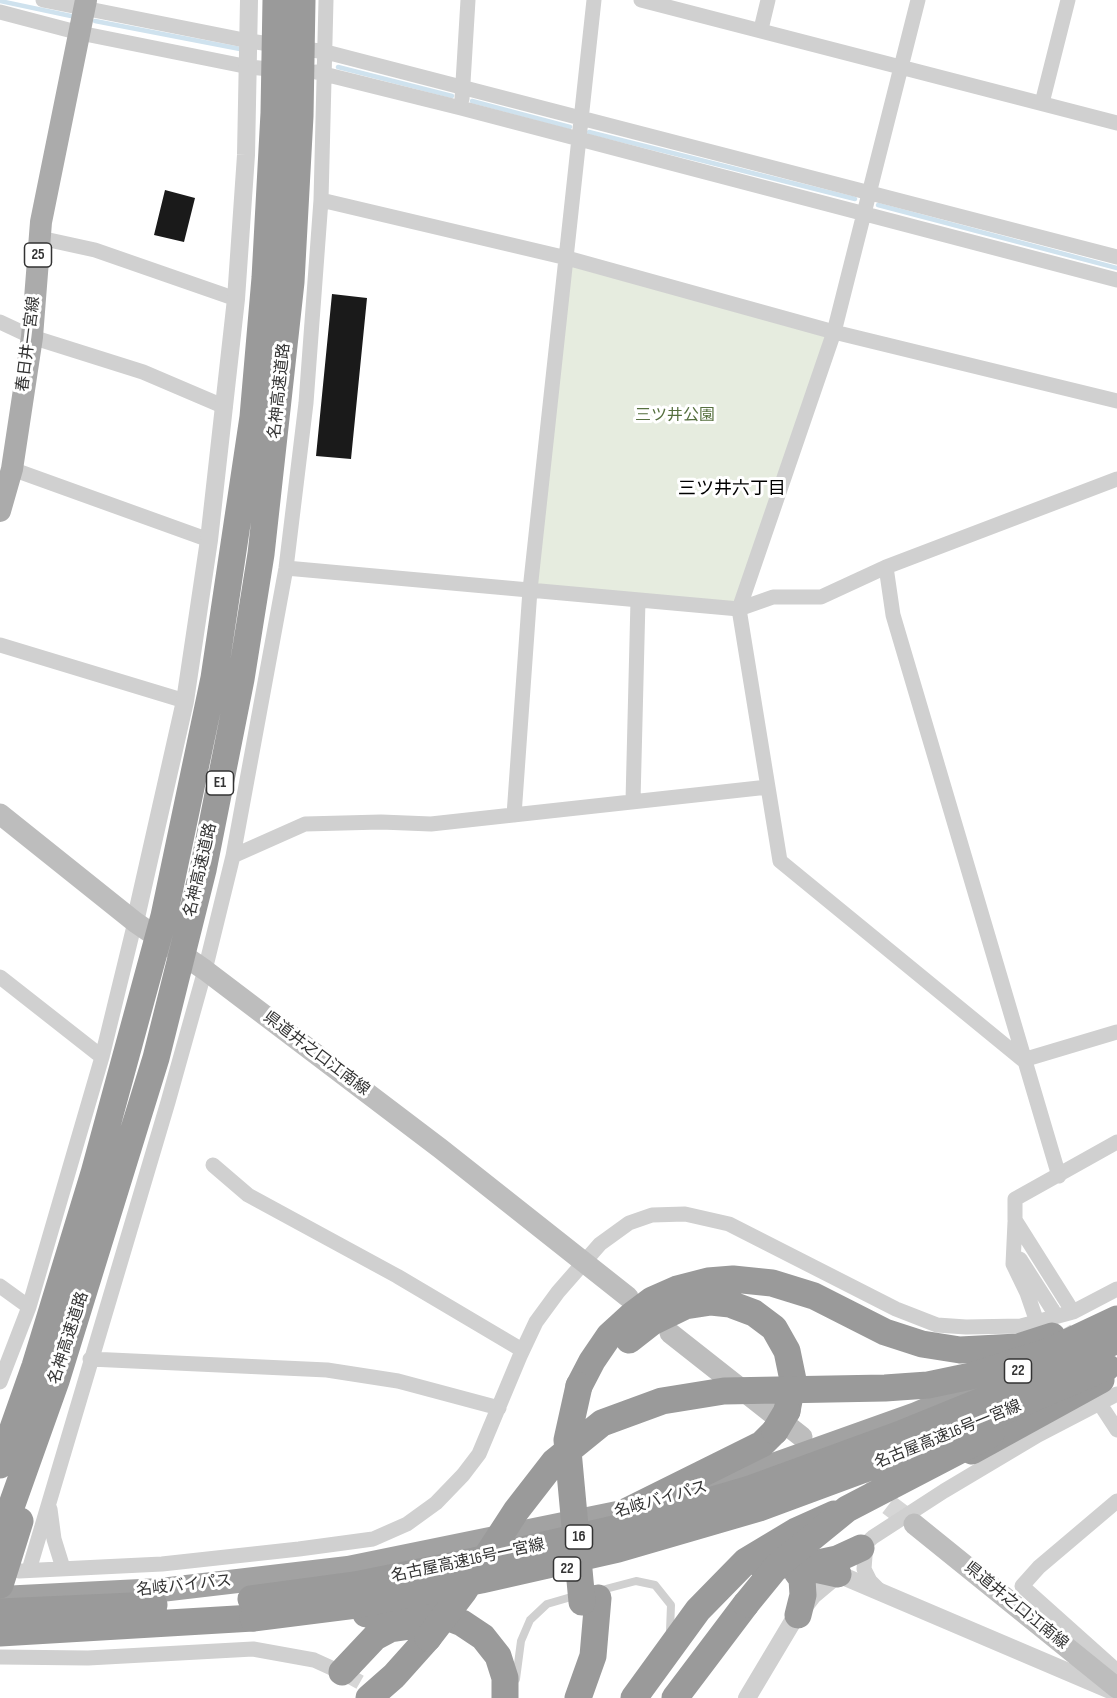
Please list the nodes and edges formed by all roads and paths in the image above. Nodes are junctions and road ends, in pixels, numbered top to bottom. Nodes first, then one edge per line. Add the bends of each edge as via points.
1 (44, 0) edge
2 (249, 0) edge
3 (276, 0) edge
4 (302, 0) edge
5 (326, 0) edge
6 (468, 0) edge
7 (594, 0) edge
8 (641, 0) edge
9 (768, 0) edge
10 (918, 0) edge
11 (1068, 0) edge
12 (85, 5) edge
13 (0, 12) edge
14 (761, 29) junction
15 (80, 33) junction
16 (249, 41) junction
17 (326, 52) junction
18 (901, 66) junction
19 (249, 67) junction
20 (325, 73) junction
21 (463, 89) junction
22 (1042, 103) junction
23 (461, 108) junction
24 (582, 117) junction
25 (1117, 123) edge
26 (580, 140) junction
27 (868, 194) junction
28 (321, 200) junction
29 (864, 213) junction
30 (40, 238) junction
31 (1117, 257) edge
32 (567, 258) junction
33 (1117, 280) edge
34 (236, 299) junction
35 (0, 322) edge
36 (834, 332) junction
37 (32, 337) junction
38 (1117, 401) edge
39 (225, 407) junction
40 (12, 469) junction
41 (1117, 479) edge
42 (0, 511) edge
43 (209, 540) junction
44 (886, 567) junction
45 (286, 568) junction
46 (530, 590) junction
47 (638, 600) junction
48 (739, 609) junction
49 (0, 645) edge
50 (185, 701) junction
51 (768, 786) junction
52 (633, 801) junction
53 (0, 814) edge
54 (514, 815) junction
55 (233, 856) junction
56 (135, 922) junction
57 (205, 970) junction
58 (0, 977) edge
59 (1117, 1032) edge
60 (102, 1057) junction
61 (1023, 1060) junction
62 (1117, 1142) edge
63 (213, 1165) dead end
64 (1059, 1176) junction
65 (1015, 1220) junction
66 (1015, 1244) junction
67 (584, 1260) junction
68 (0, 1286) edge
69 (1117, 1289) edge
70 (628, 1297) dead end
71 (29, 1307) junction
72 (1052, 1310) tunnel mouth
73 (1073, 1312) junction
74 (1117, 1318) edge
75 (1037, 1322) junction
76 (670, 1332) dead end
77 (1117, 1340) edge
78 (522, 1350) junction
79 (90, 1359) junction
80 (56, 1381) junction
81 (0, 1382) edge
82 (1112, 1387) edge
83 (587, 1391) junction
84 (499, 1408) junction
85 (1117, 1430) edge
86 (802, 1437) dead end
87 (0, 1465) edge
88 (1117, 1501) edge
89 (50, 1503) junction
90 (627, 1511) junction
91 (914, 1524) tunnel mouth
92 (0, 1538) edge
93 (864, 1545) junction
94 (796, 1566) junction
95 (63, 1568) junction
96 (29, 1570) junction
97 (0, 1571) edge
98 (838, 1574) junction
99 (0, 1585) edge
100 (720, 1586) junction
101 (884, 1594) junction
102 (0, 1598) edge
103 (590, 1600) junction
104 (0, 1612) edge
105 (798, 1615) junction
106 (462, 1623) junction
107 (250, 1625) junction
108 (0, 1633) edge
109 (0, 1643) edge
110 (0, 1657) edge
111 (661, 1659) junction
112 (1117, 1671) edge
113 (345, 1673) joint
114 (1117, 1690) edge
115 (369, 1698) edge
116 (505, 1698) edge
117 (511, 1698) edge
118 (558, 1698) edge
119 (578, 1698) edge
120 (634, 1698) edge
121 (675, 1698) edge
122 (747, 1698) edge

1 - 12 street
2 - 16 street
3 - 87 highway, 名神高速道路 / E1, bridge via 265,278 253,417 214,678 164,916 94,1173
4 - 80 highway, 名神高速道路 / E1, bridge via 291,282 264,531 241,679 203,870 156,1058
5 - 17 street
6 - 21 street
7 - 24 street
8 - 14 street
9 - 14 street
10 - 18 street
11 - 22 street
12 - 15 main road, 春日井一宮線 / 25
12 - 16 street
13 - 15 street
14 - 18 street
15 - 19 street
15 - 30 main road, 春日井一宮線 / 25
16 - 17 street
16 - 19 street
17 - 20 street
17 - 21 street
18 - 22 street
18 - 27 street
19 - 20 street
19 - 34 street
20 - 23 street
20 - 28 street
21 - 23 street
21 - 24 street
22 - 25 street
23 - 26 street
24 - 26 street
24 - 27 street
26 - 29 street
26 - 32 street
27 - 29 street
27 - 31 street
28 - 32 street
28 - 45 street via 306,403
29 - 33 street
29 - 36 street
30 - 34 street via 96,250
30 - 37 main road, 春日井一宮線 / 25
32 - 36 street
32 - 46 street
34 - 39 street
35 - 37 street
36 - 38 street
36 - 48 street
37 - 39 street via 143,372
37 - 40 main road, 春日井一宮線 / 25
39 - 43 street
40 - 42 main road, 春日井一宮線 / 25
40 - 43 street
41 - 44 street
43 - 50 street
44 - 48 street via 821,597 773,597
44 - 61 street via 892,615
45 - 46 street
45 - 55 street
46 - 47 street
46 - 54 street
47 - 48 street
47 - 52 street
48 - 51 street
49 - 50 street
50 - 56 street
51 - 52 street
51 - 61 street via 780,861
52 - 54 street
53 - 56 main road, 県道井之口江南線
54 - 55 street via 431,824 305,824
55 - 57 street
56 - 57 main road, 県道井之口江南線
56 - 60 street
57 - 67 main road, 県道井之口江南線
57 - 79 street
58 - 60 street
59 - 61 street
60 - 71 street
61 - 64 street
62 - 64 street
63 - 78 street via 248,1195
64 - 65 street via 1015,1199
65 - 66 street
65 - 73 street
66 - 72 street
66 - 75 street via 1013,1264
67 - 70 main road, 県道井之口江南線
67 - 75 street via 629,1223 652,1215 685,1214 729,1224 896,1309 937,1324 1010,1326
67 - 78 street via 536,1322
68 - 71 street
69 - 73 street
71 - 81 street
73 - 75 street
74 - 83 highway via 1018,1347 960,1350 922,1344 885,1332 814,1296 772,1283 708,1281 660,1296 632,1314 592,1360
74 - 90 highway, 名岐バイパス / 22 via 1047,1358 916,1414 745,1475
74 - 115 highway, bridge via 1012,1365 928,1385 724,1390 662,1401 602,1423 554,1462 428,1638
76 - 86 main road
77 - 104 highway, 名古屋高速16号一宮線 / 16, bridge via 1021,1385 887,1439 750,1490 614,1529 354,1585 251,1599
78 - 84 street
79 - 84 street via 327,1370 398,1381
79 - 89 street
80 - 92 highway, 名神高速道路 / E1, bridge
80 - 99 highway, bridge via 55,1408
82 - 85 street
82 - 93 street
82 - 100 highway via 788,1535 746,1561
82 - 107 highway, 22 via 699,1535 495,1587
82 - 108 highway, 名古屋高速16号一宮線 / 16, bridge via 878,1464 759,1508 618,1549 356,1605 253,1618
82 - 121 highway, bridge via 967,1447 847,1509 777,1566
83 - 90 highway via 635,1335 652,1322 685,1306 711,1302 742,1308 765,1319 774,1328 791,1364 793,1380 781,1421 762,1444
83 - 103 highway, bridge via 585,1471
84 - 95 street via 479,1454 463,1475 436,1503 407,1524 373,1539 162,1564
88 - 112 street via 1038,1567 1022,1586
89 - 95 street via 54,1539
89 - 96 street
90 - 102 highway, 名岐バイパス / 22 via 348,1568 161,1590
91 - 114 main road, 県道井之口江南線
93 - 94 highway via 837,1559
93 - 98 street
93 - 101 street via 864,1569
94 - 98 highway
94 - 100 highway via 760,1566
94 - 105 highway via 803,1595
95 - 96 street
96 - 97 street
98 - 101 street
98 - 105 street via 813,1594
100 - 111 highway
101 - 114 street
103 - 118 highway
103 - 119 highway via 593,1656
105 - 122 street
106 - 107 highway via 444,1616 389,1610 330,1620
106 - 113 highway via 390,1629 363,1647
106 - 116 highway via 483,1637 498,1656 505,1678
107 - 109 highway, 22 via 42,1643
110 - 113 street via 88,1658 254,1649 314,1660
111 - 117 lane via 673,1611 666,1595 655,1585 636,1581 557,1600 537,1611 525,1629
111 - 120 highway

